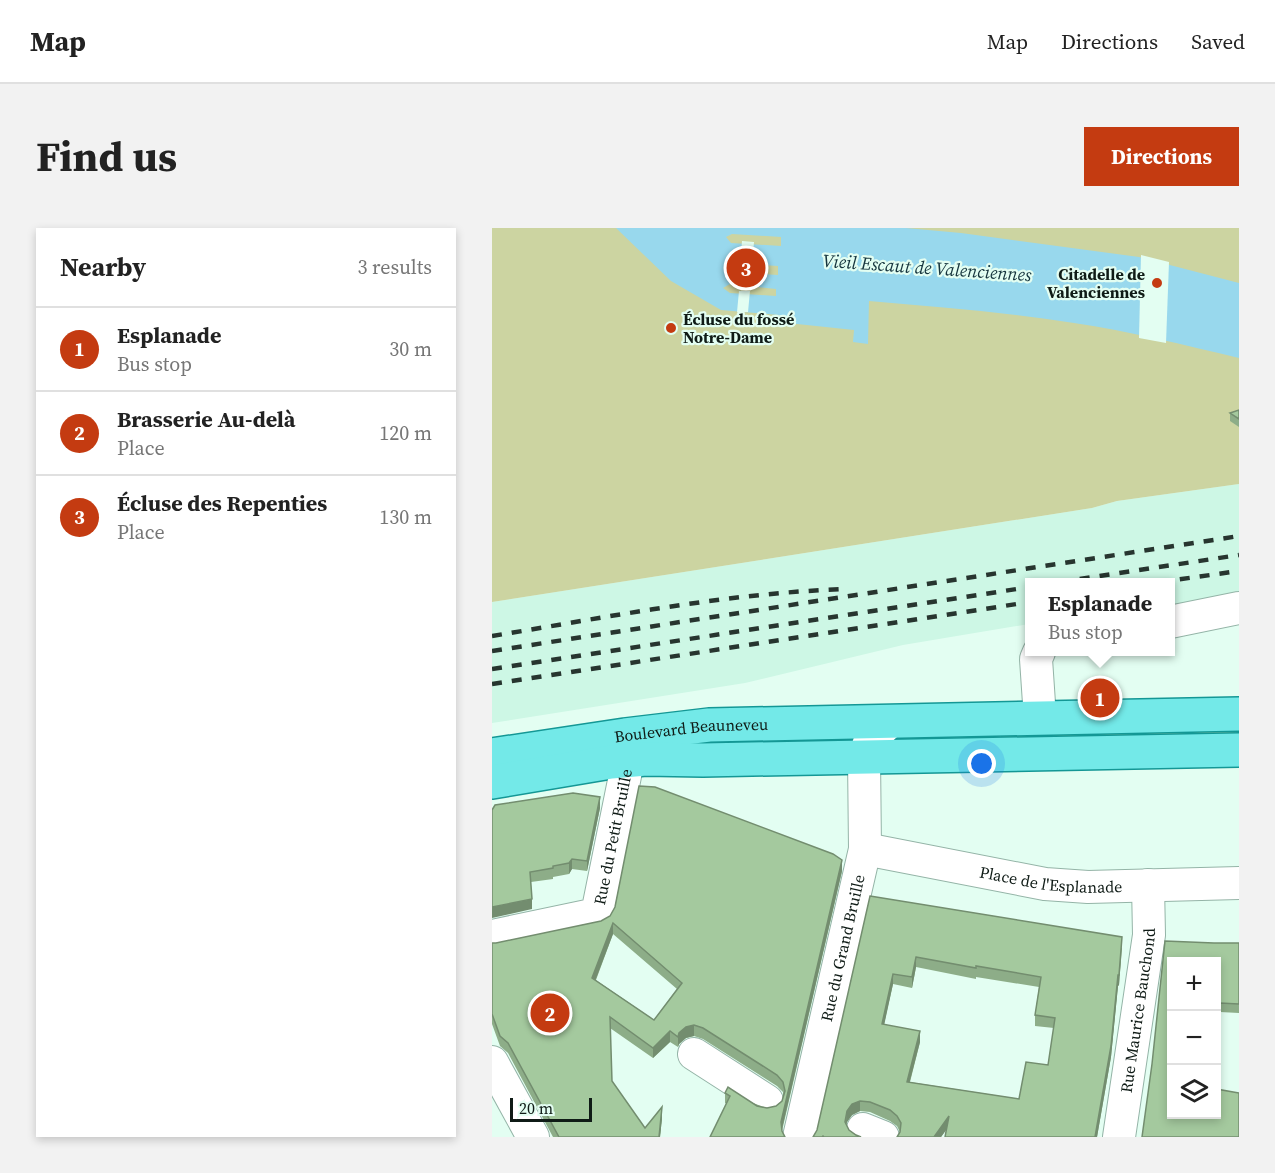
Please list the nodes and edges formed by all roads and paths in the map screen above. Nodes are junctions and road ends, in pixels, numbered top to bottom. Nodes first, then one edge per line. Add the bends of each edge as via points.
1 (1239, 608) edge
2 (1175, 621) edge
3 (1037, 656) edge
4 (1239, 714) edge
5 (1040, 718) junction
6 (891, 721) junction
7 (1239, 750) edge
8 (492, 755) edge
9 (864, 757) junction
10 (628, 761) junction
11 (492, 782) edge
12 (866, 849) junction
13 (1239, 883) edge
14 (1148, 885) junction
15 (492, 936) edge
16 (694, 1054) dead end
17 (496, 1080) edge
18 (796, 1116) edge
19 (533, 1137) edge
20 (1119, 1137) edge

1 - 2 street
3 - 5 street
4 - 5 main road, Boulevard Beauneveu
5 - 6 main road, Boulevard Beauneveu
6 - 8 main road, Boulevard Beauneveu via 699,726
6 - 9 street via 870,740
7 - 9 main road, Boulevard Beauneveu
9 - 10 main road, Boulevard Beauneveu
9 - 12 street, Rue du Grand Bruille
10 - 11 main road, Boulevard Beauneveu
10 - 15 street, Rue du Petit Bruille via 597,914
12 - 14 street, Place de l'Esplanade via 1045,884
12 - 18 street, Rue du Grand Bruille
13 - 14 street, Place de l'Esplanade
14 - 20 street, Rue Maurice Bauchond via 1149,935
16 - 18 street
17 - 19 street

